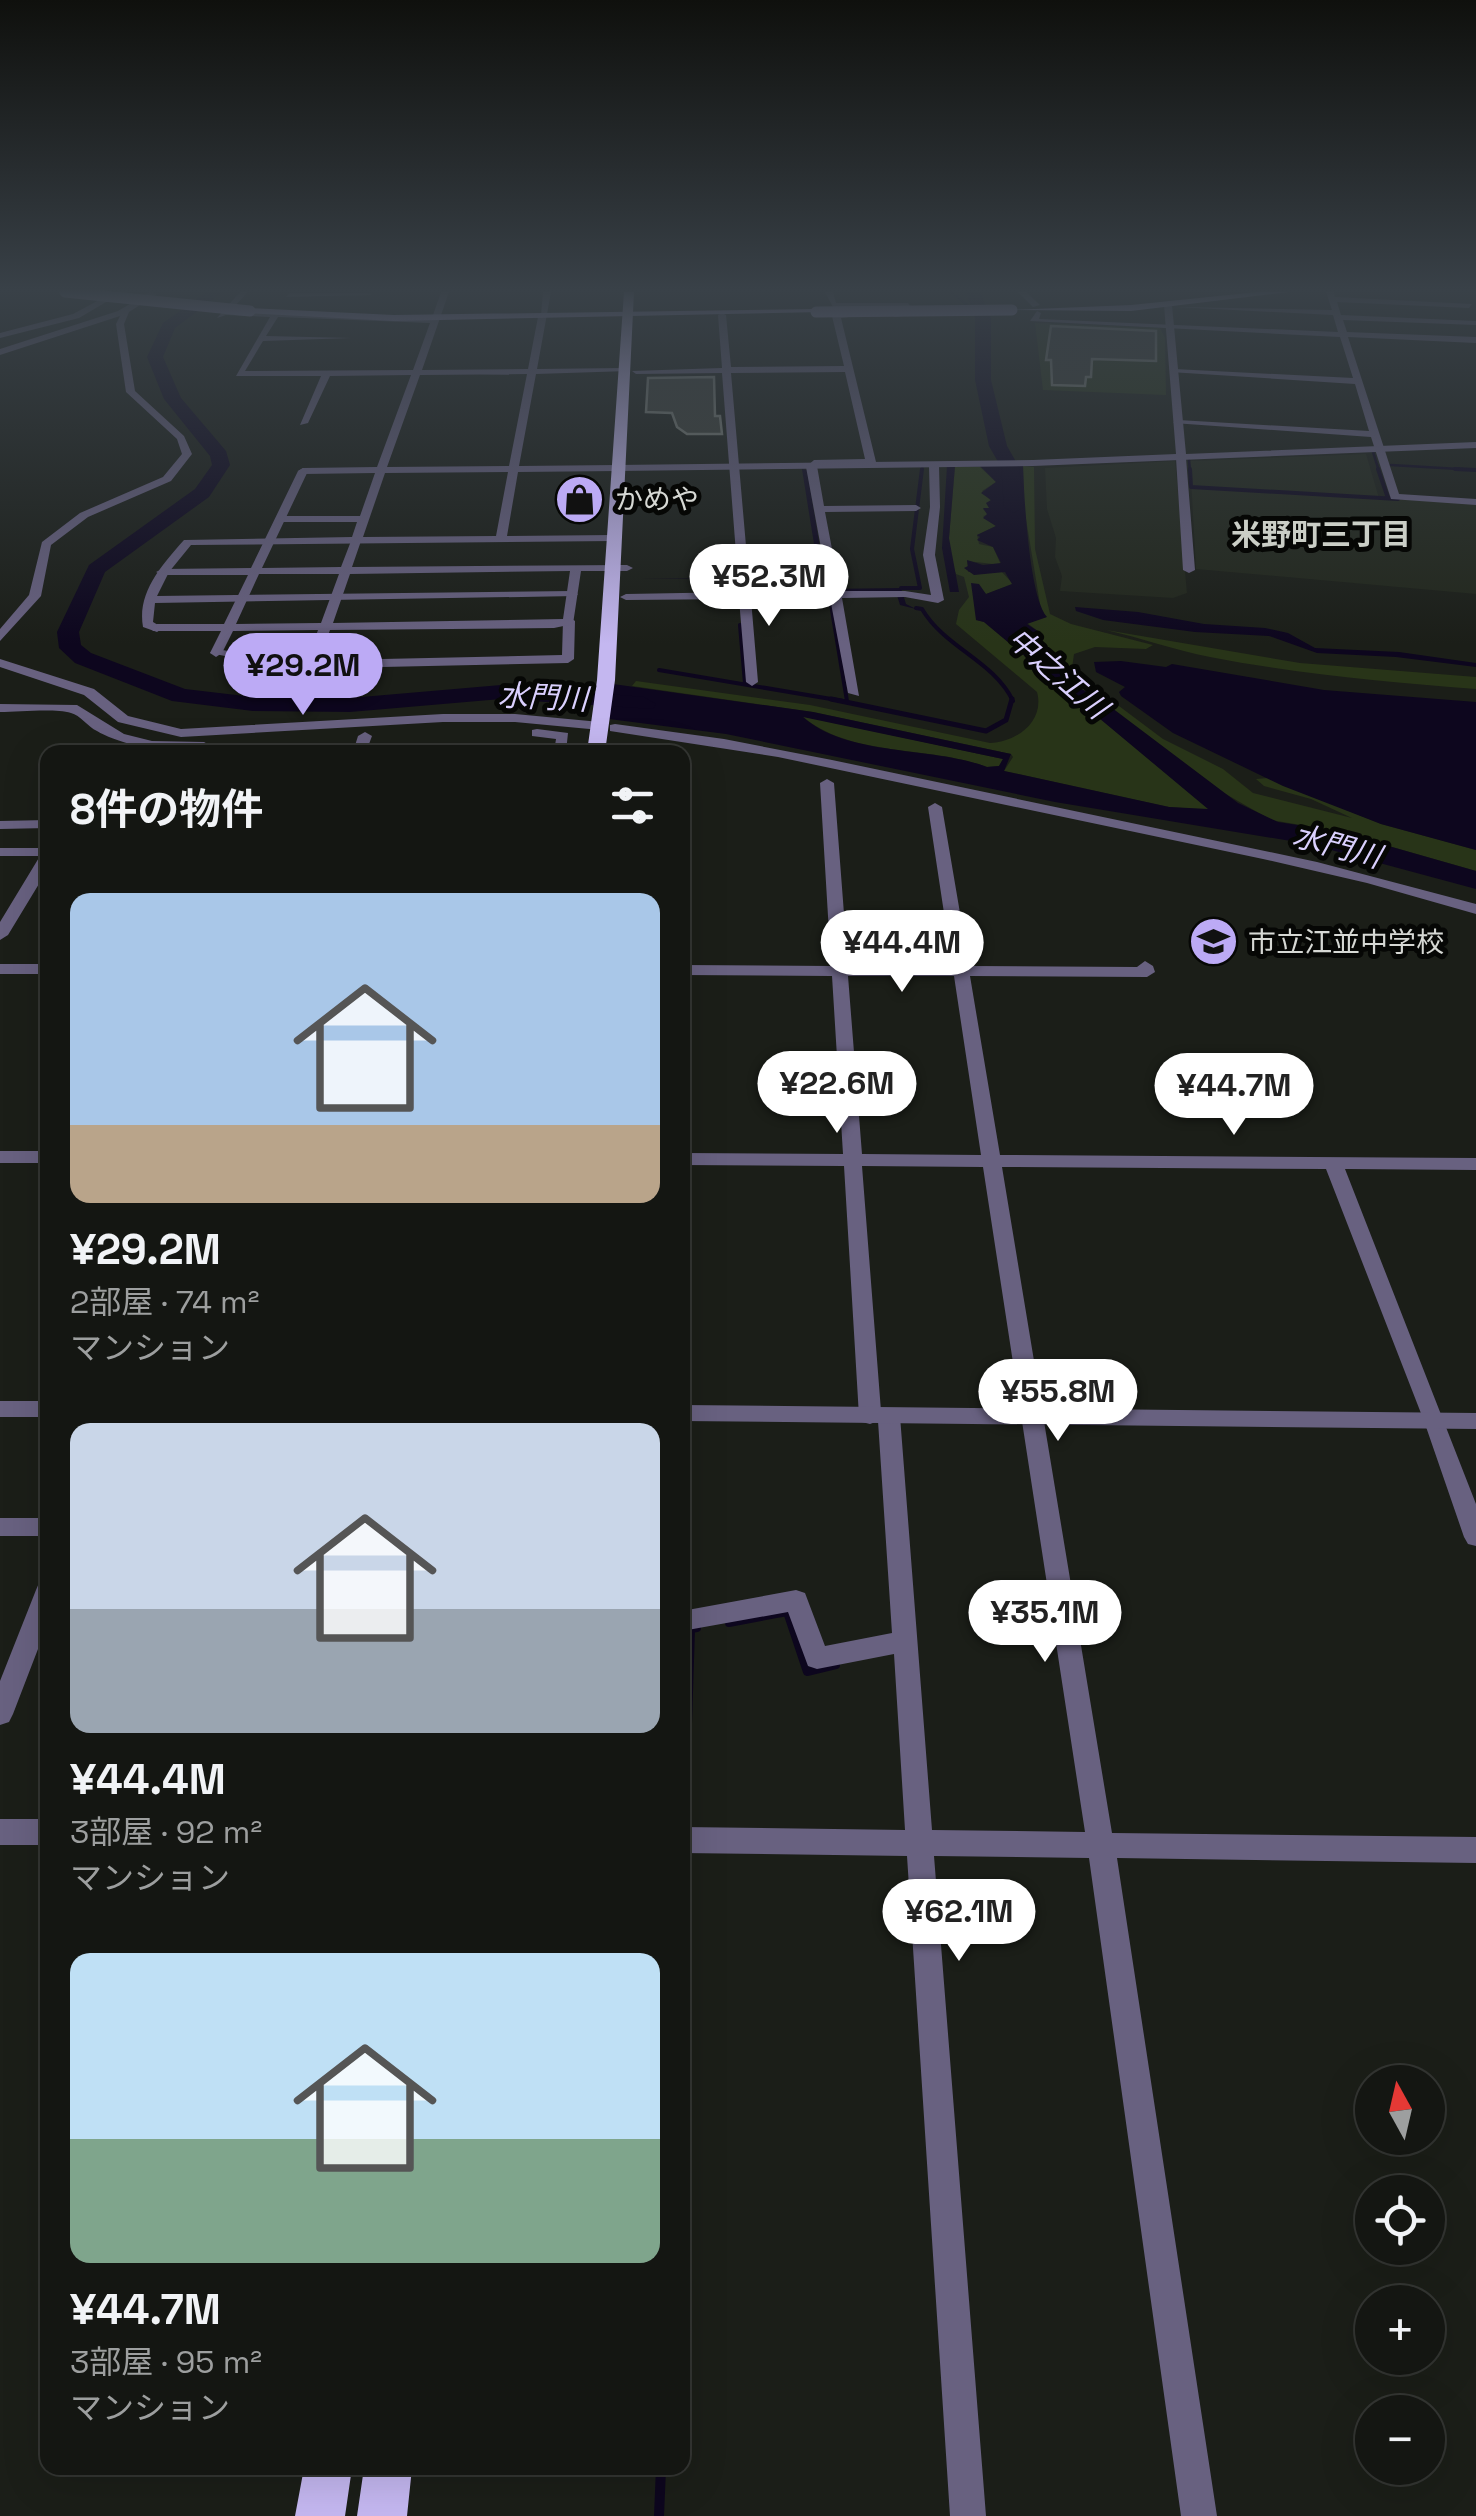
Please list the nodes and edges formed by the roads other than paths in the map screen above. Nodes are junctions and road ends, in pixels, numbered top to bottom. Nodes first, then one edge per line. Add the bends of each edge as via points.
1 (150, 409) edge
2 (309, 409) edge
3 (402, 409) edge
4 (525, 409) edge
5 (625, 409) edge
6 (632, 409) edge
7 (729, 409) edge
8 (858, 409) edge
9 (1177, 409) edge
10 (1366, 409) edge
11 (303, 422) dead end
12 (1178, 423) junction
13 (1374, 434) junction
14 (1476, 445) edge
15 (1378, 449) junction
16 (1181, 458) junction
17 (936, 465) junction
18 (811, 466) junction
19 (734, 467) junction
20 (617, 468) junction
21 (634, 468) junction
22 (513, 469) junction
23 (380, 470) junction
24 (1476, 502) edge
25 (916, 508) dead end
26 (819, 509) junction
27 (280, 519) junction
28 (364, 519) junction
29 (613, 538) junction
30 (501, 540) junction
31 (269, 542) junction
32 (356, 542) junction
33 (576, 568) junction
34 (611, 568) junction
35 (628, 568) junction
36 (1189, 570) dead end
37 (255, 571) junction
38 (346, 571) junction
39 (162, 572) junction
40 (835, 592) junction
41 (572, 594) junction
42 (336, 596) junction
43 (746, 596) junction
44 (626, 597) junction
45 (242, 598) junction
46 (147, 600) junction
47 (569, 621) junction
48 (326, 626) junction
49 (228, 627) junction
50 (0, 637) edge
51 (0, 663) edge
52 (312, 664) junction
53 (613, 680) junction
54 (752, 682) dead end
55 (854, 694) dead end
56 (0, 708) edge
57 (608, 725) junction
58 (365, 736) junction
59 (123, 739) junction
60 (117, 745) edge
61 (175, 745) edge
62 (223, 745) edge
63 (362, 745) edge
64 (561, 745) edge
65 (599, 745) edge
66 (612, 745) edge
67 (827, 783) dead end
68 (935, 807) dead end
69 (0, 824) edge
70 (40, 824) edge
71 (0, 852) edge
72 (40, 854) edge
73 (40, 864) edge
74 (9, 905) edge
75 (1476, 909) edge
76 (0, 934) edge
77 (1145, 966) dead end
78 (0, 969) edge
79 (40, 969) edge
80 (690, 970) edge
81 (841, 971) junction
82 (961, 972) junction
83 (0, 1157) edge
84 (40, 1157) edge
85 (690, 1159) edge
86 (854, 1160) junction
87 (991, 1161) junction
88 (1333, 1163) junction
89 (1476, 1164) edge
90 (0, 1409) edge
91 (40, 1409) edge
92 (690, 1414) edge
93 (880, 1416) junction
94 (1035, 1418) junction
95 (1435, 1420) junction
96 (1476, 1421) edge
97 (0, 1527) edge
98 (40, 1528) edge
99 (1476, 1537) edge
100 (40, 1611) edge
101 (690, 1619) edge
102 (906, 1641) junction
103 (0, 1714) edge
104 (0, 1832) edge
105 (40, 1832) edge
106 (690, 1840) edge
107 (922, 1844) junction
108 (1101, 1846) junction
109 (1476, 1850) edge
110 (327, 2475) edge
111 (387, 2475) edge
112 (320, 2516) edge
113 (382, 2516) edge
114 (968, 2516) edge
115 (1199, 2516) edge

1 - 50 street via 181,438 187,454 168,479 84,515 46,544 35,596
2 - 11 street
3 - 23 street
4 - 22 street
5 - 20 highway
6 - 21 highway
7 - 19 street
8 - 18 street via 872,462
9 - 12 street
10 - 13 street
12 - 13 street
12 - 16 street
13 - 15 street
14 - 15 street
15 - 16 street
15 - 24 street via 1394,497
16 - 17 street
16 - 36 street
17 - 18 street
17 - 40 street via 929,554 938,600
18 - 19 street
18 - 26 street
19 - 21 street
19 - 43 street
20 - 21 street
20 - 22 street
20 - 29 highway
21 - 35 highway
22 - 23 street
22 - 30 street
23 - 27 street via 303,471
23 - 28 street
25 - 26 street
26 - 40 street
27 - 28 street
27 - 31 street
28 - 32 street
29 - 30 street
29 - 34 highway
30 - 32 street
31 - 32 street
31 - 37 street
31 - 39 street via 188,542
32 - 38 street
33 - 34 street
33 - 38 street
33 - 41 street
34 - 35 street
34 - 53 highway
35 - 44 highway
37 - 38 street
37 - 39 street
37 - 45 street
38 - 42 street
39 - 46 street
40 - 43 street
40 - 55 street
41 - 42 street
41 - 47 street
42 - 45 street
42 - 48 street
43 - 44 street
43 - 54 street
44 - 53 highway
45 - 46 street
45 - 49 street
46 - 49 street via 147,624 157,628
47 - 48 street
47 - 52 street via 568,658
48 - 49 street
48 - 52 street
49 - 52 street via 216,653
51 - 57 street via 89,692 123,719 181,733 443,718
53 - 57 highway
56 - 59 street via 77,708 91,724
57 - 65 highway
57 - 66 highway
57 - 75 street via 758,749 1324,866
58 - 62 street
58 - 63 street
58 - 64 street via 516,731 563,736
59 - 60 street
59 - 61 street
67 - 81 street
68 - 82 street
69 - 70 street
71 - 72 street
73 - 74 street
74 - 76 street
77 - 82 street via 1147,972
78 - 79 street
80 - 81 street
81 - 82 street
81 - 86 street
82 - 87 street
83 - 84 street
85 - 86 street
86 - 87 street
86 - 93 street
87 - 88 street
87 - 94 street
88 - 89 street
88 - 95 street
90 - 91 street
92 - 93 street
93 - 94 street
93 - 102 street
94 - 95 street
94 - 108 street
95 - 96 street
95 - 99 street
97 - 98 street
100 - 103 street
101 - 102 street via 796,1600 817,1658
102 - 107 street
104 - 105 street
106 - 107 street
107 - 108 street
107 - 114 street
108 - 109 street
108 - 115 street
110 - 112 highway
111 - 113 highway

